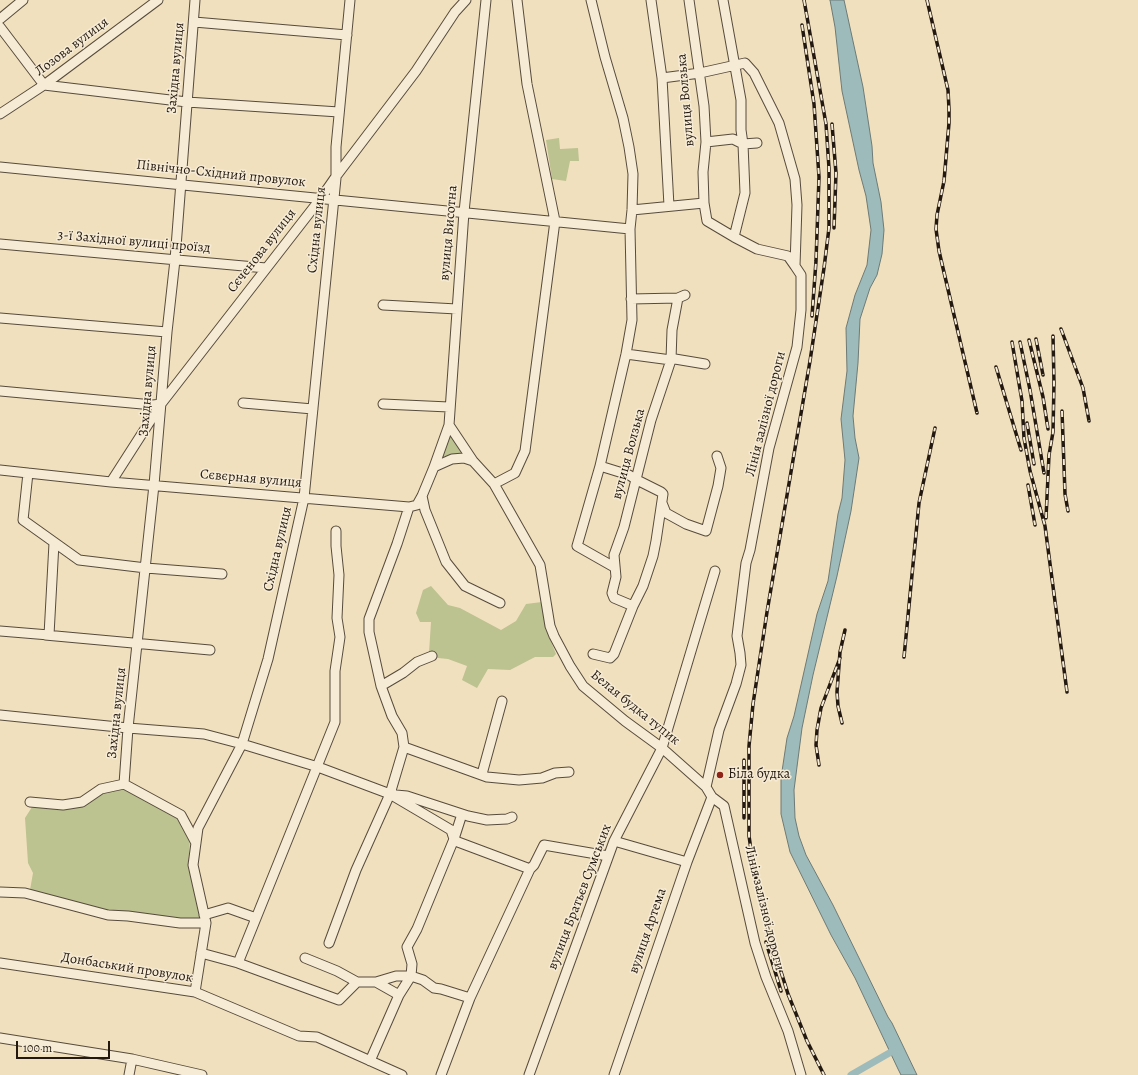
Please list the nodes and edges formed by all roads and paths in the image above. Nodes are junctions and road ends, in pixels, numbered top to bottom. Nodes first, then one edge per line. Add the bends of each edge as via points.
1 (23, 0) edge
2 (158, 0) edge
3 (195, 0) edge
4 (350, 0) edge
5 (466, 0) edge
6 (486, 0) edge
7 (516, 0) edge
8 (591, 0) edge
9 (651, 0) edge
10 (689, 0) edge
11 (723, 0) edge
12 (0, 18) edge
13 (194, 22) junction
14 (0, 27) edge
15 (347, 35) junction
16 (735, 65) junction
17 (700, 73) junction
18 (662, 78) junction
19 (44, 86) junction
20 (187, 102) junction
21 (339, 112) junction
22 (0, 114) edge
23 (706, 142) junction
24 (757, 143) dead end
25 (744, 144) junction
26 (0, 167) edge
27 (336, 175) junction
28 (180, 184) junction
29 (321, 198) junction
30 (334, 200) junction
31 (704, 203) junction
32 (669, 206) junction
33 (632, 210) junction
34 (464, 212) junction
35 (555, 221) junction
36 (630, 229) junction
37 (734, 237) junction
38 (0, 244) edge
39 (175, 260) junction
40 (795, 266) junction
41 (266, 268) junction
42 (631, 299) junction
43 (383, 305) dead end
44 (457, 309) junction
45 (0, 318) edge
46 (167, 332) junction
47 (626, 354) junction
48 (671, 360) junction
49 (705, 364) dead end
50 (0, 390) edge
51 (243, 403) dead end
52 (161, 404) junction
53 (383, 404) dead end
54 (449, 406) junction
55 (313, 409) junction
56 (449, 425) junction
57 (717, 456) dead end
58 (473, 461) junction
59 (600, 466) junction
60 (434, 467) junction
61 (0, 470) edge
62 (28, 473) junction
63 (637, 480) junction
64 (111, 482) junction
65 (494, 484) junction
66 (154, 485) junction
67 (422, 496) junction
68 (304, 498) junction
69 (661, 501) junction
70 (409, 507) junction
71 (336, 531) dead end
72 (54, 543) junction
73 (614, 567) junction
74 (146, 568) junction
75 (715, 571) dead end
76 (222, 574) dead end
77 (500, 603) dead end
78 (633, 606) junction
79 (0, 631) edge
80 (47, 635) junction
81 (138, 644) junction
82 (210, 650) dead end
83 (593, 654) dead end
84 (432, 656) dead end
85 (381, 686) junction
86 (502, 701) dead end
87 (0, 715) edge
88 (128, 728) junction
89 (242, 744) junction
90 (404, 747) junction
91 (662, 748) junction
92 (318, 767) junction
93 (569, 772) dead end
94 (482, 774) junction
95 (124, 784) junction
96 (706, 787) junction
97 (390, 794) junction
98 (712, 797) junction
99 (30, 802) dead end
100 (462, 814) junction
101 (512, 817) dead end
102 (454, 839) junction
103 (614, 842) junction
104 (196, 843) junction
105 (608, 856) junction
106 (687, 862) junction
107 (530, 869) junction
108 (0, 892) edge
109 (256, 918) junction
110 (205, 919) junction
111 (329, 943) dead end
112 (201, 953) junction
113 (305, 958) dead end
114 (0, 963) edge
115 (238, 963) junction
116 (411, 976) junction
117 (356, 982) junction
118 (376, 982) junction
119 (195, 992) junction
120 (399, 995) junction
121 (470, 998) junction
122 (0, 1038) edge
123 (132, 1059) junction
124 (370, 1061) junction
125 (617, 1074) edge
126 (129, 1075) edge
127 (202, 1075) edge
128 (402, 1075) edge
129 (441, 1075) edge
130 (529, 1075) edge
131 (801, 1075) edge

1 - 12 street
2 - 19 street, Лозова вулиця
3 - 13 street, Західна вулиця
4 - 15 street, Східна вулиця
5 - 27 street, Сєченова вулиця via 455,12 416,71
6 - 34 street, вулиця Висотна
7 - 35 street via 527,84
8 - 33 street via 629,147 633,174
9 - 18 street
10 - 17 street, вулиця Волзька
11 - 16 street
13 - 15 street
13 - 20 street, Західна вулиця
14 - 19 street
15 - 21 street, Східна вулиця
16 - 17 street
16 - 25 street
16 - 40 street, Лінія залізної дороги via 745,63 754,72 779,123 795,179
17 - 18 street
17 - 23 street, вулиця Волзька
18 - 32 street
19 - 20 street
19 - 22 street, Лозова вулиця
20 - 21 street
20 - 28 street, Західна вулиця
21 - 27 street, Східна вулиця
23 - 25 street via 733,139
23 - 31 street, вулиця Волзька via 703,172
24 - 25 street
25 - 37 street via 745,193
26 - 28 street, Північно-Східний провулок
27 - 29 street, Сєченова вулиця
27 - 30 street, Східна вулиця
28 - 29 street, Північно-Східний провулок
28 - 39 street, Західна вулиця
29 - 30 street, Північно-Східний провулок
29 - 41 street, Сєченова вулиця
30 - 34 street, Північно-Східний провулок
30 - 55 street, Східна вулиця
31 - 32 street
31 - 37 street, вулиця Волзька via 707,221
32 - 33 street
33 - 36 street
34 - 35 street, Північно-Східний провулок
34 - 44 street, вулиця Висотна
35 - 36 street, Північно-Східний провулок
35 - 65 street via 525,451 515,473
36 - 42 street
37 - 40 street via 757,249 788,256
38 - 39 street, 3-ї Західної вулиці проїзд
39 - 41 street, 3-ї Західної вулиці проїзд
39 - 46 street, Західна вулиця
40 - 96 street, Лінія залізної дороги via 801,275 797,347 769,448 746,563 737,636 741,665 719,730
41 - 52 street, Сєченова вулиця
42 - 47 street via 632,320
42 - 48 street, вулиця Волзька via 681,296 672,330
43 - 44 street
44 - 54 street, вулиця Висотна
45 - 46 street
46 - 52 street, Західна вулиця
47 - 48 street
47 - 59 street
48 - 49 street via 675,358
48 - 63 street, вулиця Волзька via 651,420
50 - 52 street
51 - 55 street
52 - 64 street, Сєченова вулиця
52 - 66 street, Західна вулиця
53 - 54 street
54 - 56 street, вулиця Висотна
55 - 68 street, Східна вулиця
56 - 58 street
56 - 60 street
57 - 69 street via 721,468 706,531 666,513
58 - 60 street via 464,458 452,459
58 - 65 street, Белая будка тупик
59 - 63 street via 630,474
59 - 73 street via 577,546
60 - 67 street
61 - 62 street, Сєвєрная вулиця
62 - 64 street, Сєвєрная вулиця
62 - 72 street via 23,520
63 - 69 street via 661,492
63 - 73 street, вулиця Волзька via 614,555
64 - 66 street, Сєвєрная вулиця
65 - 91 street, Белая будка тупик via 540,565 550,626 557,644 582,686
66 - 68 street, Сєвєрная вулиця
66 - 74 street, Західна вулиця
67 - 70 street via 417,505
67 - 77 street via 446,562 465,586
68 - 70 street, Сєвєрная вулиця
68 - 89 street, Східна вулиця via 268,659
69 - 78 street via 660,522 653,556
70 - 85 street via 369,619 369,632
71 - 92 street via 339,575 337,618 340,637 335,671 335,722
72 - 74 street via 79,560
72 - 80 street
73 - 78 street, вулиця Волзька via 614,598
74 - 76 street
74 - 81 street, Західна вулиця
75 - 91 street, вулиця Братьєв Сумських
78 - 83 street via 614,654 610,658
79 - 80 street
80 - 81 street
81 - 82 street
81 - 88 street, Західна вулиця
84 - 85 street via 417,662
85 - 90 street via 392,716 402,733
86 - 94 street
87 - 88 street
88 - 89 street via 204,734
88 - 95 street, Західна вулиця
89 - 92 street
89 - 104 street, Східна вулиця via 198,828
90 - 94 street
90 - 97 street
91 - 96 street, Белая будка тупик
91 - 103 street, вулиця Братьєв Сумських
92 - 97 street
92 - 109 street
93 - 94 street via 519,780
95 - 99 street via 101,790 82,802 63,805
95 - 104 street via 181,815
96 - 98 street, Белая будка тупик
97 - 100 street via 407,796
97 - 102 street via 451,830
97 - 111 street via 356,870
98 - 106 street, вулиця Артема
98 - 131 street, Лінія залізної дороги via 724,806 755,943 788,1031
100 - 101 street via 487,820
100 - 102 street
102 - 107 street
102 - 116 street via 407,947 412,964
103 - 105 street, вулиця Братьєв Сумських
103 - 106 street
104 - 110 street, Східна вулиця via 192,865
105 - 107 street via 544,846
105 - 130 street, вулиця Братьєв Сумських
106 - 125 street, вулиця Артема
107 - 121 street
108 - 110 street via 25,893 108,915 180,923
109 - 110 street via 228,908
109 - 115 street
110 - 112 street, Східна вулиця
112 - 115 street
112 - 119 street, Східна вулиця
113 - 117 street
114 - 119 street, Донбаський провулок
115 - 117 street via 339,1000
116 - 118 street via 396,976
116 - 120 street
116 - 121 street via 423,980 434,988
117 - 118 street
118 - 120 street
119 - 124 street, Донбаський провулок via 299,1036 316,1037
120 - 124 street
121 - 129 street
122 - 123 street
123 - 126 street
123 - 127 street
124 - 128 street, Донбаський провулок

